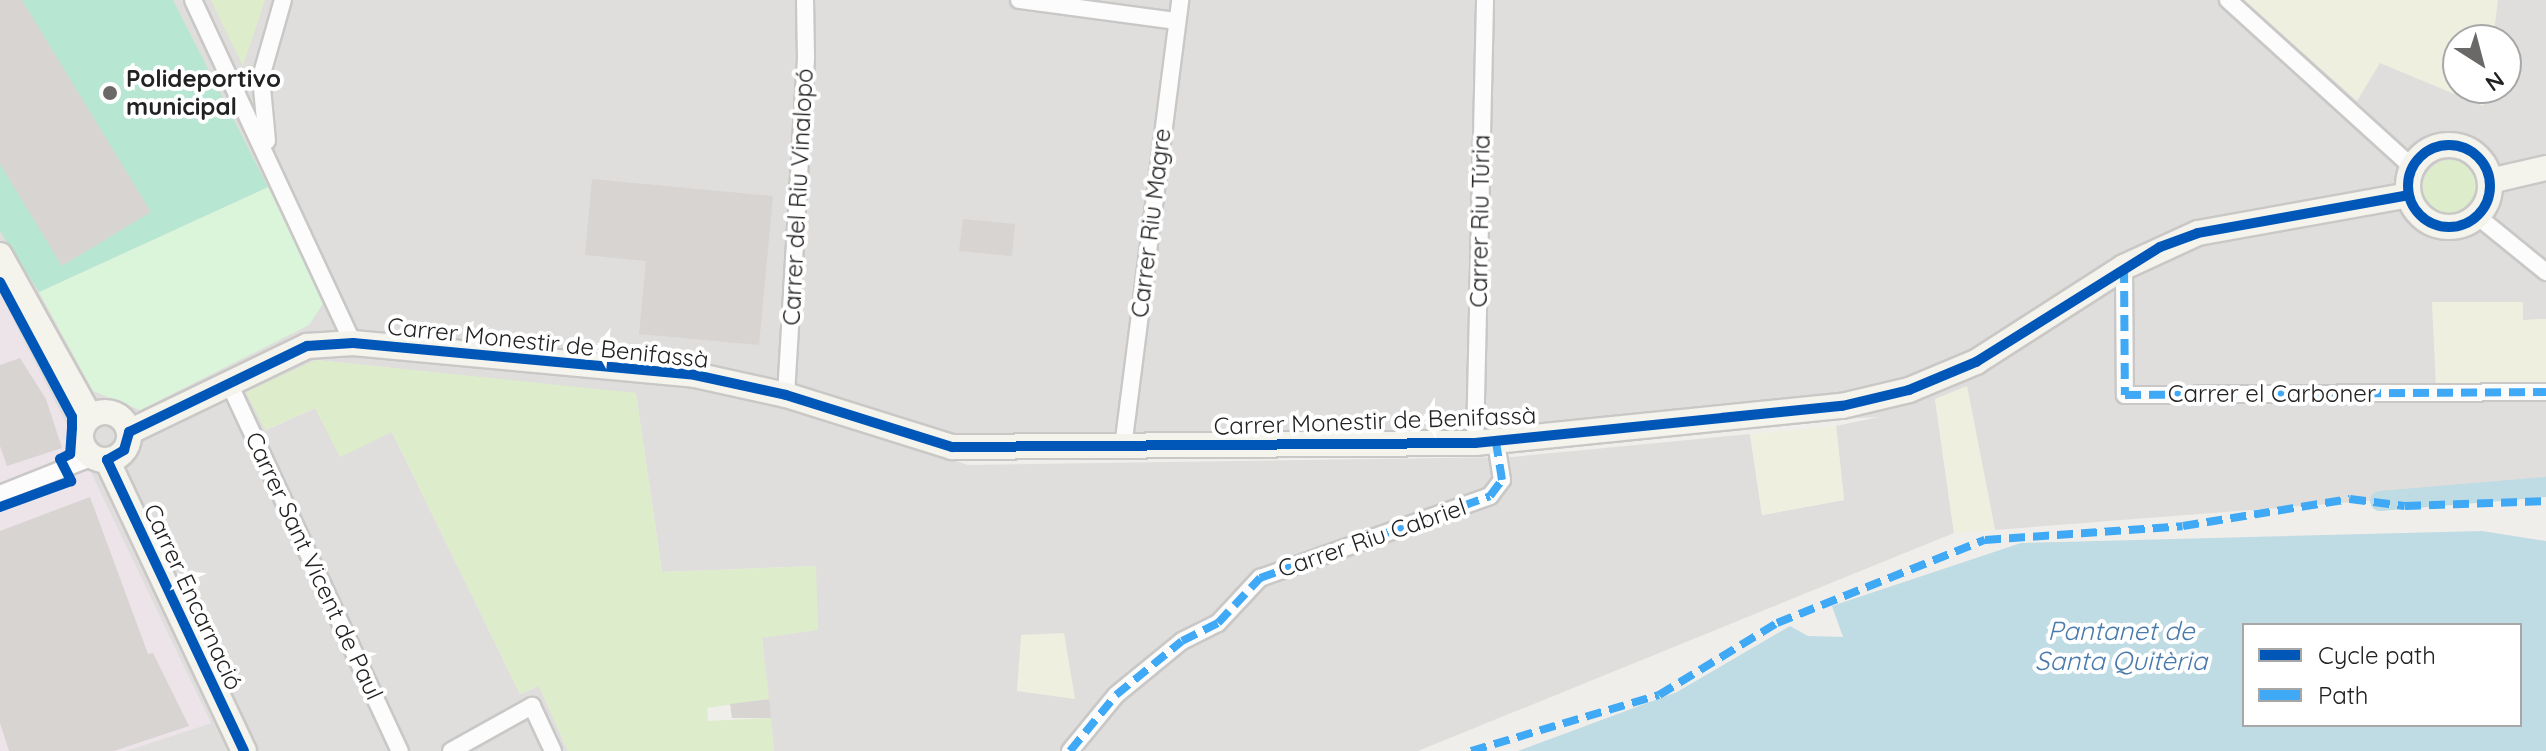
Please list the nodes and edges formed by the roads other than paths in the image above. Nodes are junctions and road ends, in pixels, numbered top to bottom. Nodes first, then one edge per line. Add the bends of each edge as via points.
1 (193, 0) edge
2 (283, 0) edge
3 (805, 0) edge
4 (1019, 0) edge
5 (1180, 0) edge
6 (1485, 0) edge
7 (2228, 0) edge
8 (1177, 21) junction
9 (231, 76) junction
10 (261, 77) junction
11 (269, 154) junction
12 (2413, 168) junction
13 (2546, 168) edge
14 (2490, 181) junction
15 (2409, 195) junction
16 (2477, 216) junction
17 (0, 255) edge
18 (2124, 267) junction
19 (2546, 272) edge
20 (353, 343) junction
21 (228, 381) junction
22 (2546, 392) edge
23 (786, 395) junction
24 (90, 417) junction
25 (129, 432) junction
26 (1485, 442) junction
27 (1123, 447) junction
28 (100, 458) junction
29 (0, 494) edge
30 (244, 751) edge
31 (400, 751) edge
32 (451, 751) edge
33 (553, 751) edge
34 (1070, 751) edge

1 - 9 street
2 - 10 street
3 - 23 street, Carrer del Riu Vinalopó
4 - 8 street
5 - 8 street, Carrer Riu Magre
6 - 26 street, Carrer Riu Túria
7 - 12 street
8 - 27 street, Carrer Riu Magre
9 - 10 street
9 - 11 street
10 - 11 street
11 - 20 street
12 - 14 street via 2435,148 2464,148 2486,167
12 - 15 street
13 - 14 street
14 - 16 street
15 - 16 street via 2424,219 2437,225 2451,227
15 - 18 street, Carrer Monestir de Benifassà via 2198,233
16 - 19 street
17 - 24 street
18 - 22 street, Carrer el Carboner via 2125,395
18 - 26 street, Carrer Monestir de Benifassà via 1976,362 1909,390 1842,406
20 - 21 street, Carrer Monestir de Benifassà via 307,346
20 - 23 street, Carrer Monestir de Benifassà via 695,375
21 - 25 street, Carrer Monestir de Benifassà
21 - 31 street, Carrer Sant Vicent de Paul
23 - 27 street, Carrer Monestir de Benifassà via 952,447
24 - 25 street via 116,414
24 - 28 street via 81,435
25 - 28 street via 124,450
26 - 27 street, Carrer Monestir de Benifassà
26 - 34 street, Carrer Riu Cabriel via 1502,480 1490,496 1260,578 1218,623 1182,641 1116,695
28 - 29 street
28 - 30 street, Carrer Encarnació
32 - 33 street via 532,706

